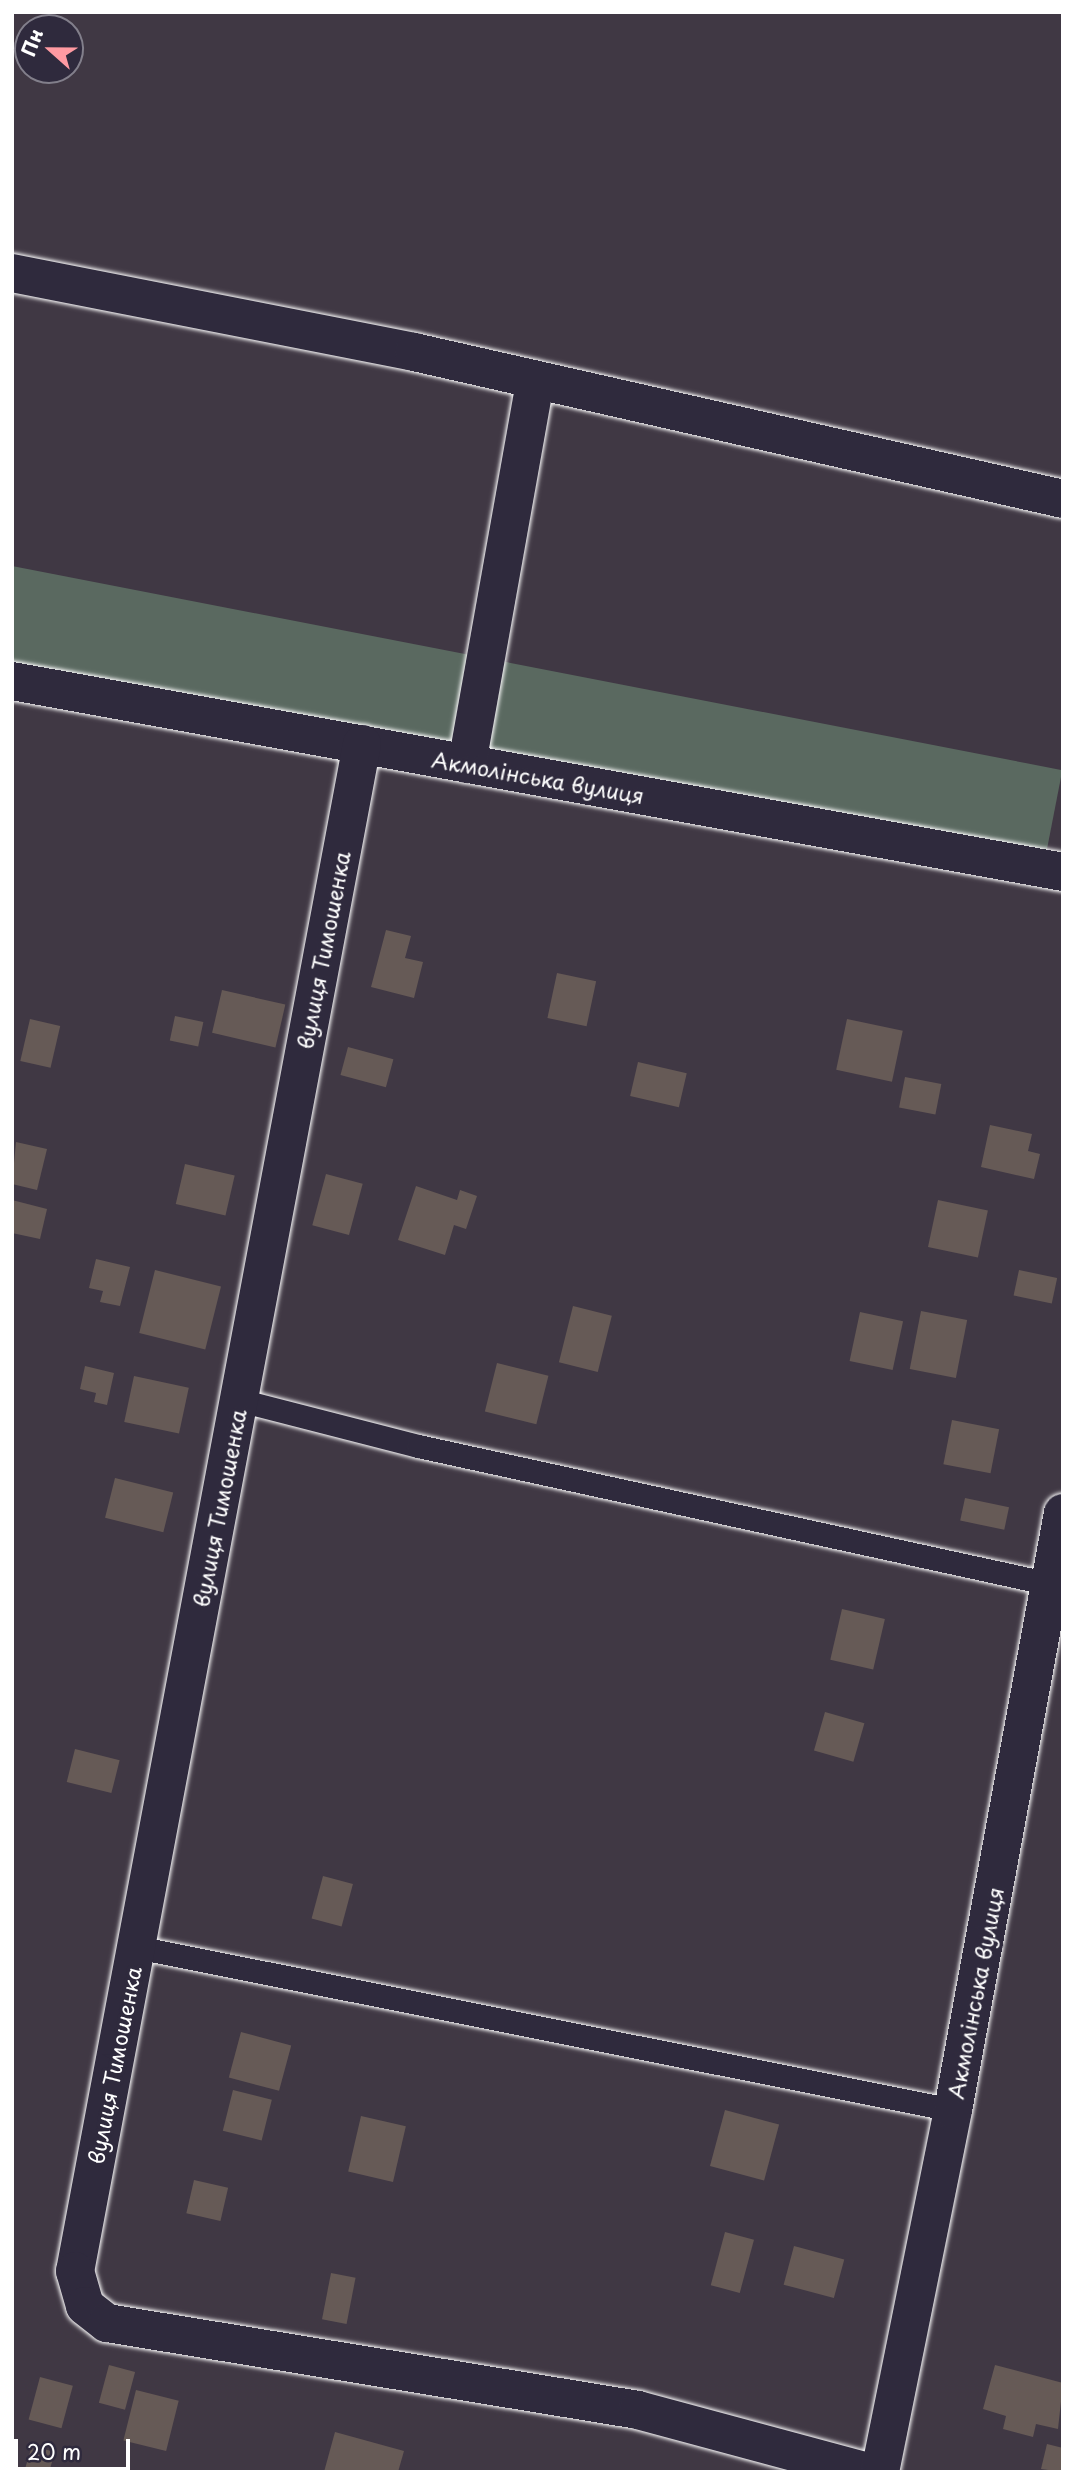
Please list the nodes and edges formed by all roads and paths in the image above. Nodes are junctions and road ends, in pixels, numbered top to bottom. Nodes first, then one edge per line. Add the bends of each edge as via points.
1 (12, 273) edge
2 (535, 381) junction
3 (1063, 499) edge
4 (12, 681) edge
5 (362, 744) junction
6 (467, 764) junction
7 (1063, 872) edge
8 (239, 1400) junction
9 (1063, 1513) edge
10 (1051, 1584) junction
11 (136, 1947) junction
12 (953, 2110) junction
13 (867, 2472) edge
14 (880, 2472) edge

1 - 2 street via 414,352
2 - 3 street
2 - 6 street
4 - 5 street, Акмолінська вулиця
5 - 6 street, Акмолінська вулиця
5 - 8 street, вулиця Тимошенка
6 - 7 street, Акмолінська вулиця
8 - 10 lane via 418,1446
8 - 11 street, вулиця Тимошенка
9 - 10 street, Акмолінська вулиця
10 - 12 street, Акмолінська вулиця
11 - 12 lane
11 - 13 street, вулиця Тимошенка via 75,2271 85,2306 107,2323 638,2410
12 - 14 street, Акмолінська вулиця

